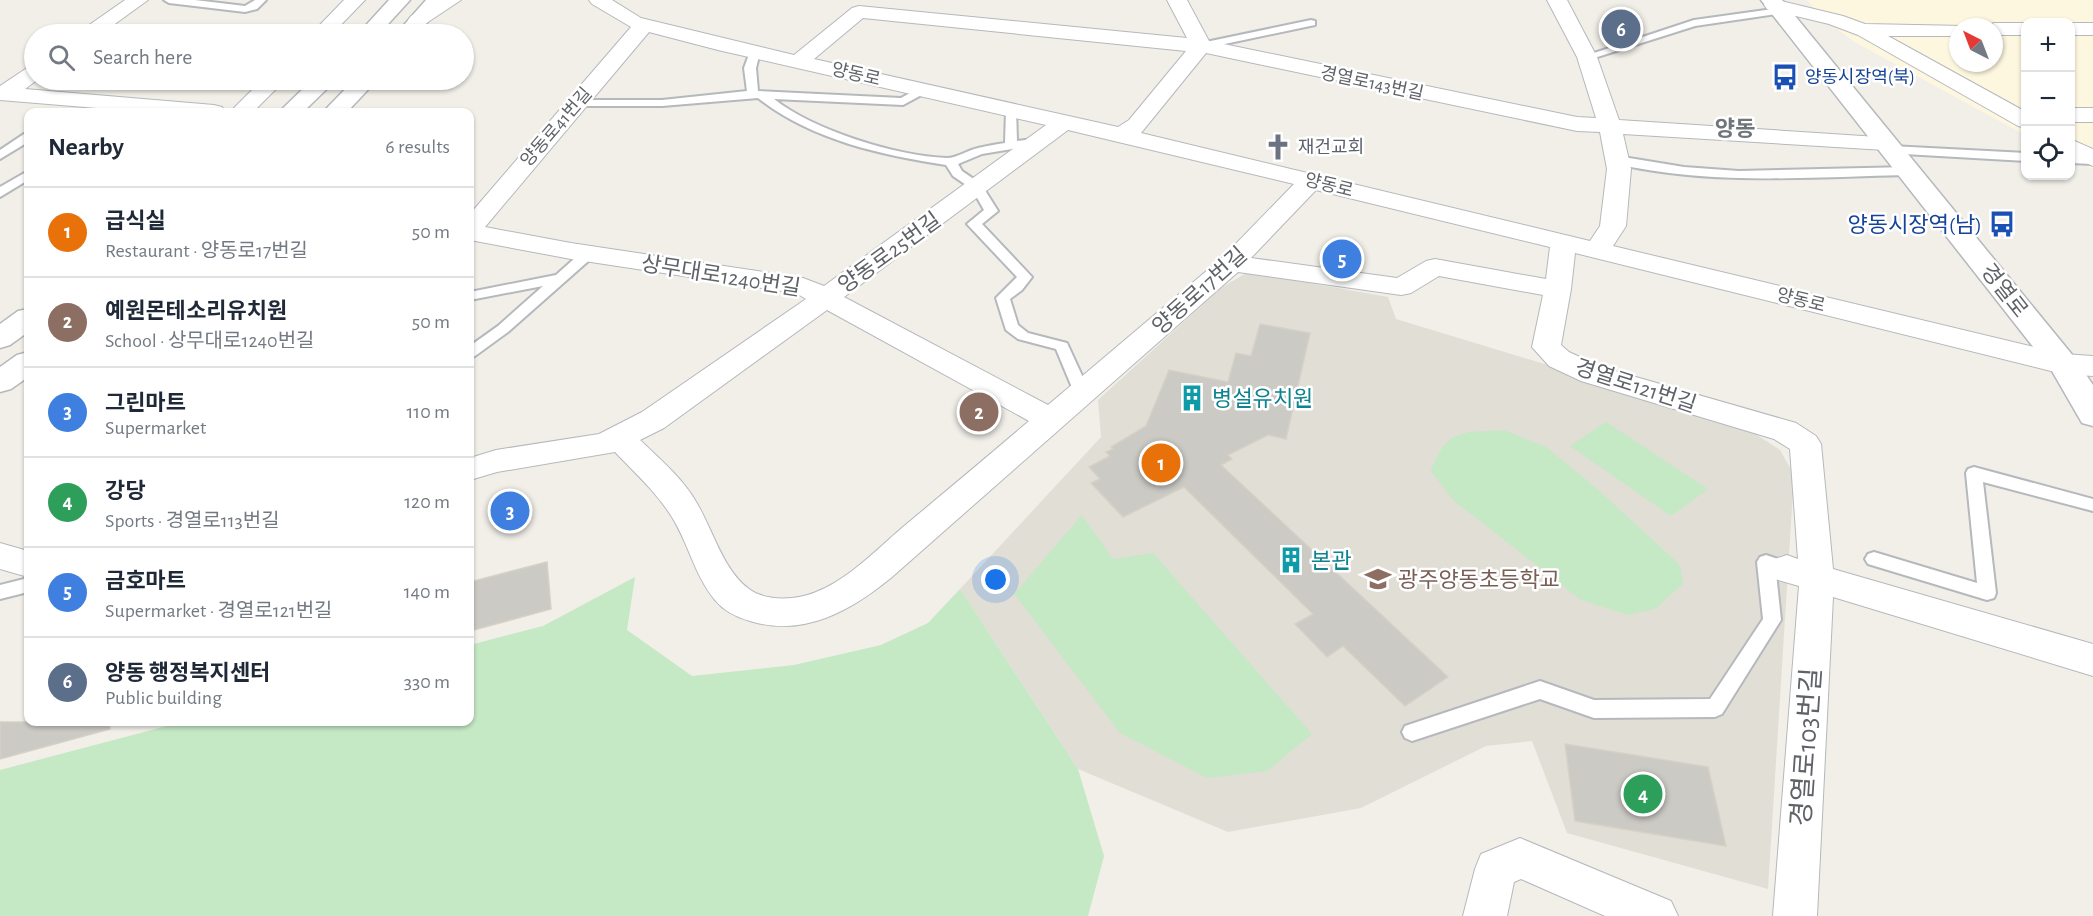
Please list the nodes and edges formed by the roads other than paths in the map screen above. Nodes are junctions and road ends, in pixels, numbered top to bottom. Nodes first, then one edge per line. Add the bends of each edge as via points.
1 (138, 0) edge
2 (169, 0) edge
3 (261, 0) edge
4 (355, 0) edge
5 (400, 0) edge
6 (437, 0) edge
7 (451, 0) edge
8 (599, 0) edge
9 (1177, 0) edge
10 (1557, 0) edge
11 (1775, 5) edge
12 (1311, 23) dead end
13 (103, 24) edge
14 (331, 24) edge
15 (377, 24) edge
16 (415, 24) edge
17 (416, 24) edge
18 (644, 25) junction
19 (2003, 29) edge
20 (2021, 29) edge
21 (2075, 29) edge
22 (2093, 29) edge
23 (1863, 30) junction
24 (1949, 30) edge
25 (1201, 46) junction
26 (755, 52) junction
27 (1587, 57) junction
28 (800, 61) junction
29 (24, 79) edge
30 (264, 90) edge
31 (314, 90) edge
32 (356, 90) edge
33 (923, 90) junction
34 (2, 93) edge
35 (758, 94) junction
36 (576, 103) junction
37 (169, 108) edge
38 (245, 108) edge
39 (294, 108) edge
40 (338, 108) edge
41 (1012, 110) junction
42 (2021, 115) edge
43 (2075, 115) edge
44 (2093, 115) edge
45 (1064, 122) junction
46 (1610, 128) junction
47 (1122, 135) junction
48 (24, 140) edge
49 (1038, 141) junction
50 (1011, 144) junction
51 (1888, 147) junction
52 (2075, 149) edge
53 (0, 155) edge
54 (2021, 157) edge
55 (2075, 159) edge
56 (2093, 159) edge
57 (1617, 160) junction
58 (951, 162) junction
59 (1908, 171) junction
60 (24, 178) edge
61 (1311, 181) junction
62 (977, 187) junction
63 (0, 193) edge
64 (474, 225) edge
65 (474, 231) edge
66 (1563, 242) junction
67 (1597, 250) junction
68 (589, 254) junction
69 (1232, 263) junction
70 (562, 278) junction
71 (1558, 290) junction
72 (474, 295) edge
73 (827, 297) junction
74 (24, 321) edge
75 (0, 338) edge
76 (474, 350) edge
77 (2063, 364) junction
78 (24, 365) edge
79 (2093, 366) edge
80 (0, 382) edge
81 (1082, 393) junction
82 (2093, 415) edge
83 (1049, 419) junction
84 (620, 438) junction
85 (474, 468) edge
86 (2093, 505) edge
87 (0, 556) edge
88 (1874, 559) dead end
89 (24, 563) edge
90 (1802, 574) junction
91 (24, 586) edge
92 (0, 592) edge
93 (2093, 660) edge
94 (1412, 732) dead end
95 (1485, 916) edge
96 (1656, 916) edge
97 (1795, 916) edge

1 - 13 street
2 - 3 lane via 245,9
4 - 14 street
5 - 15 street
6 - 16 street
7 - 17 street
8 - 18 street, 양동로 via 625,18
9 - 25 street
10 - 27 street
11 - 23 street
11 - 27 lane via 1694,23
11 - 51 street, 경열로
12 - 25 lane
18 - 26 street, 양동로
18 - 36 street, 양동로41번길
19 - 20 street
21 - 22 street
23 - 24 street
23 - 42 street
25 - 28 street, 경열로143번길 via 859,12
25 - 46 street, 경열로143번길 via 1537,118
25 - 47 street via 1137,125
26 - 28 street, 양동로
26 - 35 lane via 750,68
27 - 46 street
28 - 33 street, 양동로
29 - 34 street
30 - 38 street
31 - 39 street
32 - 40 street
33 - 35 lane via 903,102
33 - 41 street, 양동로
34 - 37 street
35 - 36 lane via 662,103
35 - 58 lane via 775,108 835,136
36 - 64 street, 양동로41번길
41 - 45 street, 양동로
41 - 50 lane
43 - 44 street
45 - 47 street, 양동로
45 - 49 street, 양동로25번길
46 - 51 street, 경열로143번길
46 - 57 street
47 - 61 street, 양동로
48 - 53 lane
49 - 50 lane, 양동로25번길
49 - 62 street, 양동로25번길
50 - 58 lane, 양동로25번길
51 - 54 lane
51 - 59 street, 경열로
52 - 56 street
55 - 56 lane
57 - 59 lane via 1739,175
57 - 67 street via 1613,226
58 - 62 lane via 957,173
59 - 77 street, 경열로
60 - 63 lane
61 - 66 street, 양동로
61 - 69 street, 양동로17번길
62 - 73 street, 양동로25번길
62 - 81 lane via 991,211 974,224 1025,277 1003,298 1011,327 1023,336 1062,346
65 - 68 street, 상무대로1240번길
66 - 67 street, 양동로
66 - 71 street
67 - 77 street, 양동로
68 - 70 lane
68 - 73 street, 상무대로1240번길 via 803,285
69 - 71 street via 1401,287 1435,267
69 - 81 street, 양동로17번길
70 - 72 lane
70 - 76 lane
71 - 90 street, 경열로121번길 via 1546,347 1559,360 1591,374 1785,431 1805,444
73 - 83 street, 상무대로1240번길
73 - 84 street, 양동로25번길 via 653,420
74 - 75 street
77 - 79 street, 양동로
77 - 82 street, 경열로
78 - 80 street
81 - 83 street, 양동로17번길
83 - 84 street, 양동로17번길 via 845,594 829,603 775,612 753,608 728,593 681,505
84 - 85 street, 양동로25번길 via 606,444
86 - 88 lane via 1974,473 1987,593
87 - 89 street
90 - 93 street
90 - 94 lane via 1766,562 1772,620 1715,708 1594,709 1540,690
90 - 97 street, 경열로103번길
91 - 92 lane
95 - 96 street via 1496,869 1520,858

